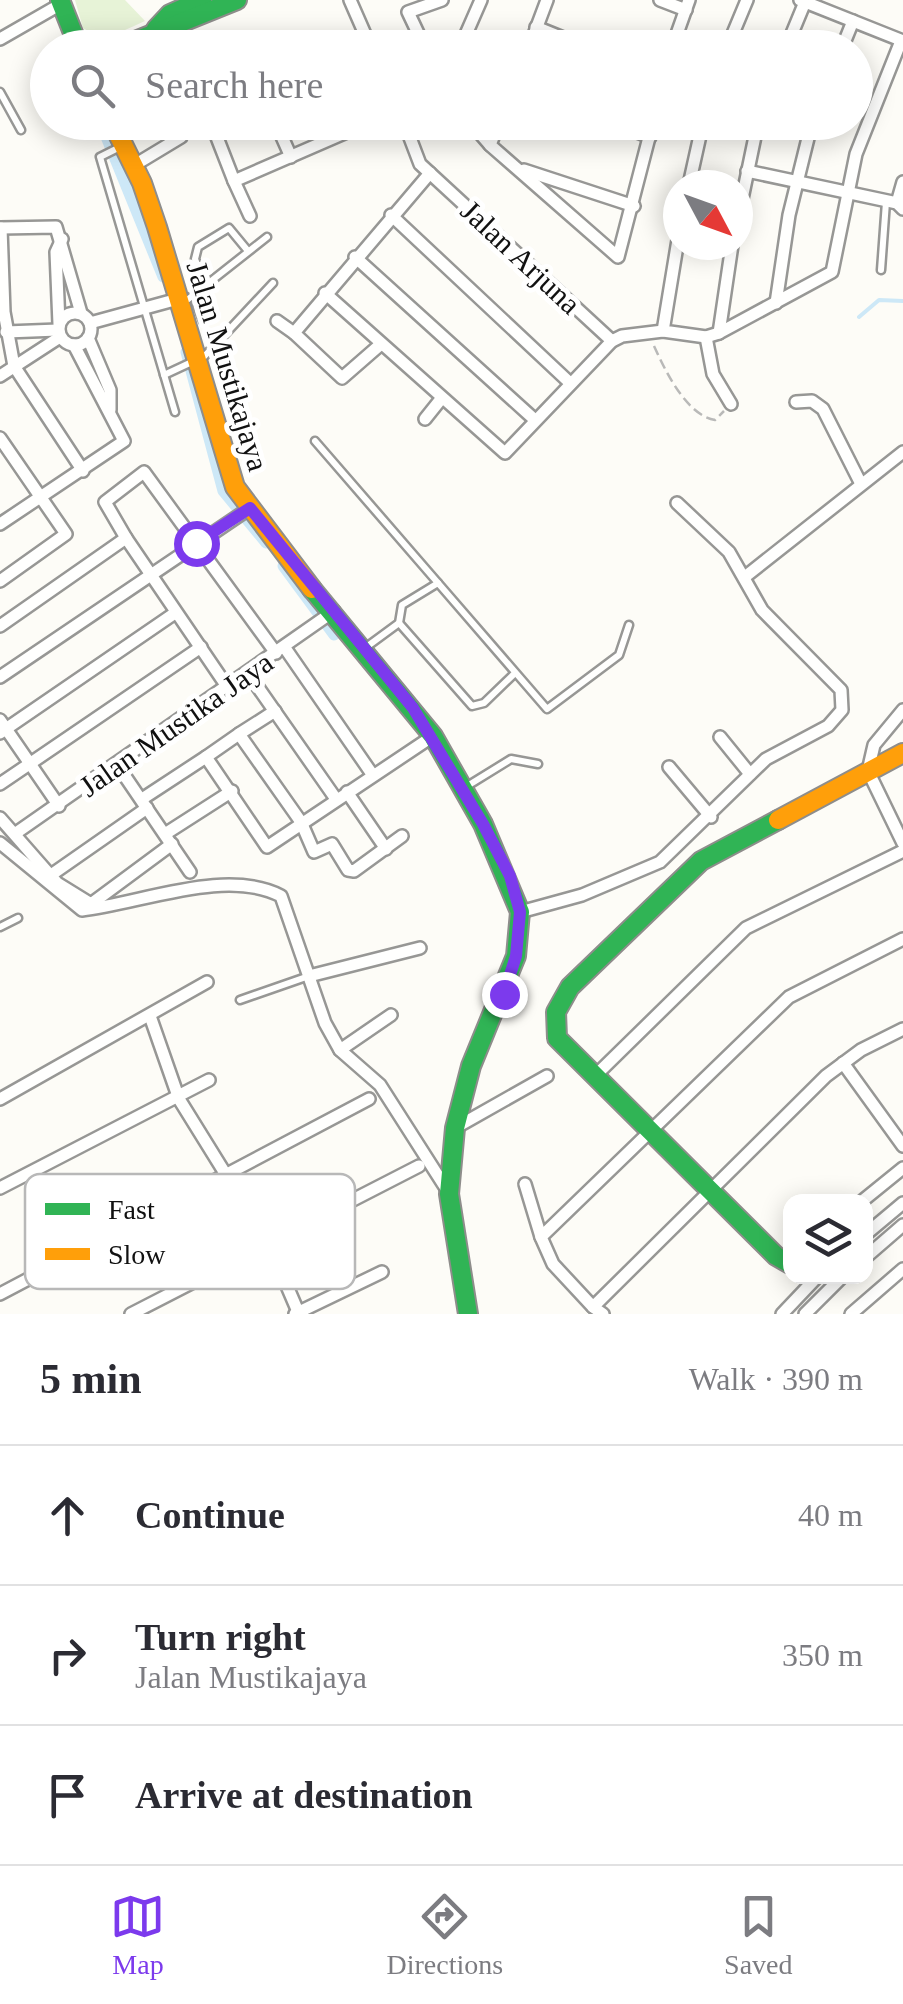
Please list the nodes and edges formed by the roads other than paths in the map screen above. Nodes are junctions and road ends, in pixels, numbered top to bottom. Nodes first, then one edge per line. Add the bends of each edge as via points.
1 (202, 0) edge
2 (237, 0) edge
3 (350, 0) edge
4 (442, 0) edge
5 (482, 0) edge
6 (547, 0) edge
7 (660, 0) edge
8 (747, 0) edge
9 (802, 1) edge
10 (61, 2) edge
11 (687, 5) edge
12 (405, 6) edge
13 (853, 21) junction
14 (536, 27) junction
15 (156, 29) joint
16 (72, 30) edge
17 (363, 30) edge
18 (416, 30) edge
19 (468, 30) edge
20 (535, 30) edge
21 (543, 30) edge
22 (678, 30) edge
23 (734, 30) edge
24 (792, 30) edge
25 (849, 30) edge
26 (0, 39) edge
27 (902, 41) edge
28 (0, 92) edge
29 (873, 106) edge
30 (21, 130) dead end
31 (117, 140) edge
32 (176, 140) edge
33 (218, 140) edge
34 (283, 140) edge
35 (328, 140) edge
36 (411, 140) edge
37 (486, 140) edge
38 (492, 140) edge
39 (649, 140) edge
40 (699, 140) edge
41 (754, 140) edge
42 (807, 140) edge
43 (863, 140) edge
44 (490, 145) junction
45 (119, 147) junction
46 (291, 157) junction
47 (132, 166) junction
48 (516, 168) junction
49 (692, 170) edge
50 (748, 170) edge
51 (753, 171) edge
52 (430, 173) junction
53 (234, 181) junction
54 (796, 181) junction
55 (903, 182) edge
56 (848, 193) junction
57 (895, 204) edge
58 (634, 206) junction
59 (250, 216) dead end
60 (391, 216) junction
61 (0, 228) edge
62 (268, 237) dead end
63 (62, 240) junction
64 (248, 251) junction
65 (356, 257) junction
66 (675, 260) edge
67 (730, 260) edge
68 (882, 270) dead end
69 (273, 282) dead end
70 (206, 287) junction
71 (325, 293) junction
72 (184, 300) junction
73 (776, 302) junction
74 (144, 306) junction
75 (86, 318) junction
76 (203, 321) dead end
77 (277, 321) dead end
78 (59, 330) junction
79 (6, 332) junction
80 (663, 332) junction
81 (294, 333) junction
82 (719, 333) junction
83 (706, 337) junction
84 (88, 338) junction
85 (612, 342) junction
86 (381, 344) junction
87 (74, 346) junction
88 (196, 363) junction
89 (14, 366) junction
90 (164, 375) junction
91 (0, 376) edge
92 (569, 382) junction
93 (441, 398) junction
94 (796, 402) dead end
95 (730, 404) road end
96 (110, 410) junction
97 (175, 412) dead end
98 (425, 419) dead end
99 (536, 420) junction
100 (0, 438) edge
101 (315, 441) dead end
102 (903, 452) edge
103 (83, 471) junction
104 (861, 484) junction
105 (40, 498) junction
106 (677, 504) dead end
107 (250, 508) junction
108 (0, 524) edge
109 (126, 538) junction
110 (196, 543) junction
111 (152, 574) junction
112 (746, 576) junction
113 (0, 581) edge
114 (438, 582) junction
115 (334, 611) junction
116 (175, 613) junction
117 (400, 623) junction
118 (629, 625) dead end
119 (0, 626) edge
120 (201, 648) junction
121 (364, 649) junction
122 (280, 651) junction
123 (248, 673) junction
124 (514, 675) junction
125 (0, 677) edge
126 (228, 688) junction
127 (903, 710) edge
128 (275, 711) junction
129 (2, 727) edge
130 (239, 734) junction
131 (432, 736) junction
132 (720, 737) dead end
133 (903, 753) edge
134 (206, 756) junction
135 (31, 764) junction
136 (538, 764) dead end
137 (118, 766) junction
138 (668, 767) dead end
139 (868, 771) junction
140 (372, 774) junction
141 (750, 774) junction
142 (0, 784) edge
143 (463, 788) junction
144 (232, 792) junction
145 (342, 796) junction
146 (145, 804) junction
147 (59, 806) junction
148 (711, 817) junction
149 (0, 818) edge
150 (301, 822) junction
151 (14, 832) junction
152 (402, 836) dead end
153 (169, 839) junction
154 (903, 843) edge
155 (1, 844) edge
156 (386, 848) junction
157 (903, 850) edge
158 (190, 872) dead end
159 (52, 875) junction
160 (520, 912) junction
161 (18, 918) dead end
162 (0, 927) edge
163 (903, 940) edge
164 (420, 948) dead end
165 (309, 976) junction
166 (207, 982) dead end
167 (240, 1000) dead end
168 (391, 1015) dead end
169 (150, 1016) junction
170 (903, 1029) edge
171 (340, 1050) junction
172 (842, 1063) junction
173 (547, 1076) dead end
174 (595, 1076) junction
175 (209, 1080) dead end
176 (0, 1099) edge
177 (179, 1099) junction
178 (369, 1100) dead end
179 (454, 1128) junction
180 (648, 1130) junction
181 (903, 1146) edge
182 (419, 1166) dead end
183 (903, 1168) edge
184 (28, 1174) edge
185 (229, 1174) joint
186 (25, 1176) edge
187 (525, 1184) dead end
188 (0, 1188) edge
189 (712, 1192) junction
190 (449, 1194) junction
191 (871, 1194) edge
192 (355, 1199) edge
193 (903, 1203) edge
194 (903, 1226) edge
195 (873, 1228) edge
196 (541, 1237) junction
197 (873, 1251) edge
198 (783, 1260) edge
199 (903, 1269) edge
200 (382, 1272) dead end
201 (25, 1281) edge
202 (810, 1284) edge
203 (834, 1284) edge
204 (355, 1285) edge
205 (181, 1289) edge
206 (287, 1289) edge
207 (347, 1289) edge
208 (0, 1294) edge
209 (598, 1310) edge
210 (297, 1313) edge
211 (132, 1314) edge
212 (468, 1314) edge
213 (782, 1314) edge
214 (806, 1314) edge
215 (851, 1314) edge

1 - 15 main road via 170,14
2 - 15 main road
3 - 17 street
4 - 12 street
5 - 19 street
6 - 14 street
7 - 11 street
8 - 23 street
9 - 13 street
9 - 24 street
10 - 16 main road
10 - 26 street
11 - 22 street
12 - 18 street
13 - 25 street
13 - 27 street
14 - 20 street
14 - 21 street
27 - 29 street
28 - 30 lane
31 - 45 main road, Jalan Mustikajaya
32 - 47 street
33 - 53 street
34 - 46 street
35 - 46 street
36 - 52 street, Jalan Arjuna
37 - 44 street
38 - 44 street
39 - 58 street
40 - 49 street
41 - 50 street
42 - 54 street
43 - 56 street
44 - 48 street
45 - 47 main road, Jalan Mustikajaya
45 - 74 lane via 100,157
46 - 53 street
47 - 72 main road, Jalan Mustikajaya
48 - 58 street
48 - 58 street via 615,257
51 - 54 street
52 - 60 street
52 - 85 street, Jalan Arjuna
53 - 59 street
54 - 56 street
54 - 73 street
55 - 57 street
56 - 57 street
56 - 73 street via 832,272
57 - 68 lane
60 - 65 street
60 - 92 street
61 - 63 street via 52,226
61 - 79 street
62 - 64 lane
63 - 75 street
63 - 78 street via 56,252
64 - 70 lane
64 - 70 lane via 229,228 198,247 195,259
65 - 71 street
65 - 99 street
66 - 80 street
67 - 82 street
69 - 88 lane
70 - 72 lane
71 - 81 street
71 - 86 street
72 - 74 street
72 - 76 lane
72 - 88 main road, Jalan Mustikajaya
73 - 82 street
74 - 75 street
74 - 90 lane
75 - 78 street via 68,314
75 - 84 street
77 - 81 street
78 - 79 street
78 - 87 street
78 - 89 street
79 - 89 street
80 - 83 street
80 - 85 street
81 - 86 street via 342,378
82 - 83 street
83 - 95 street via 712,374
84 - 87 street
84 - 96 street via 110,390
85 - 92 street
86 - 93 street
87 - 96 street
88 - 90 lane
88 - 107 main road, Jalan Mustikajaya via 235,487
89 - 91 street
89 - 103 street
90 - 97 lane
92 - 99 street
93 - 98 street
93 - 99 street via 505,453
94 - 104 street via 823,408
96 - 103 street via 124,441
100 - 105 street
101 - 114 lane
102 - 104 street
103 - 105 street
104 - 112 street
105 - 108 street
105 - 113 street via 66,534
106 - 112 street
107 - 110 street
107 - 115 main road, Jalan Mustikajaya
109 - 110 street via 105,502 144,472
109 - 111 street
109 - 119 street
110 - 111 street
110 - 122 street
111 - 116 street
111 - 125 street
112 - 141 street via 762,610 830,677 844,701 836,721
114 - 117 lane via 402,604
114 - 124 lane
115 - 121 main road, Jalan Mustikajaya
115 - 122 street, Jalan Mustika Jaya
116 - 120 street
116 - 129 street
117 - 121 lane
117 - 124 lane via 472,706
118 - 124 lane via 618,656 550,708
120 - 126 street
120 - 135 street
121 - 131 main road, Jalan Mustikajaya
122 - 123 street, Jalan Mustika Jaya
122 - 140 street
123 - 126 street, Jalan Mustika Jaya
123 - 128 street
126 - 137 street, Jalan Mustika Jaya
127 - 139 street via 874,745
128 - 130 street
128 - 145 street
129 - 135 street
130 - 134 street
130 - 150 street
131 - 140 street
131 - 143 main road, Jalan Mustikajaya
132 - 141 street
133 - 139 main road
134 - 144 street
134 - 146 street
135 - 142 street
135 - 147 street
136 - 143 lane via 512,758
137 - 146 street
137 - 147 street, Jalan Mustika Jaya
138 - 148 street
139 - 154 street
139 - 174 main road via 701,861 570,987 556,1012 557,1038
140 - 145 street
141 - 148 street
143 - 160 main road, Jalan Mustikajaya via 510,876
144 - 150 street via 266,846
144 - 153 street
145 - 150 street
145 - 156 street
146 - 153 street
146 - 159 street
147 - 151 street, Jalan Mustika Jaya
148 - 160 street via 660,862
149 - 151 street
150 - 156 street via 315,854 332,844 352,871
151 - 155 street, Jalan Mustika Jaya
151 - 159 street
152 - 156 street
153 - 158 street
153 - 159 street via 91,904
155 - 165 street via 82,910 200,888 277,894
157 - 174 street via 746,928
160 - 179 main road, Jalan Mustikajaya via 510,979
161 - 162 lane
163 - 180 street via 789,997
164 - 165 street
165 - 167 lane
165 - 171 street
166 - 169 street
168 - 171 street
169 - 176 street
169 - 177 street
170 - 172 street
171 - 190 street via 380,1084
172 - 181 street
172 - 189 street
173 - 179 street
174 - 180 main road
175 - 177 street
177 - 184 street
177 - 185 street
178 - 185 street
179 - 190 main road, Jalan Mustikajaya
180 - 189 main road
180 - 196 street
182 - 192 street
183 - 191 street
186 - 188 street
187 - 196 street
189 - 198 main road
189 - 209 street
190 - 212 main road, Jalan Mustikajaya
193 - 195 street
194 - 197 street
196 - 209 street via 553,1264
199 - 215 street
200 - 204 street
201 - 208 street
202 - 213 street
203 - 214 street
205 - 211 street
206 - 210 street
207 - 210 street

